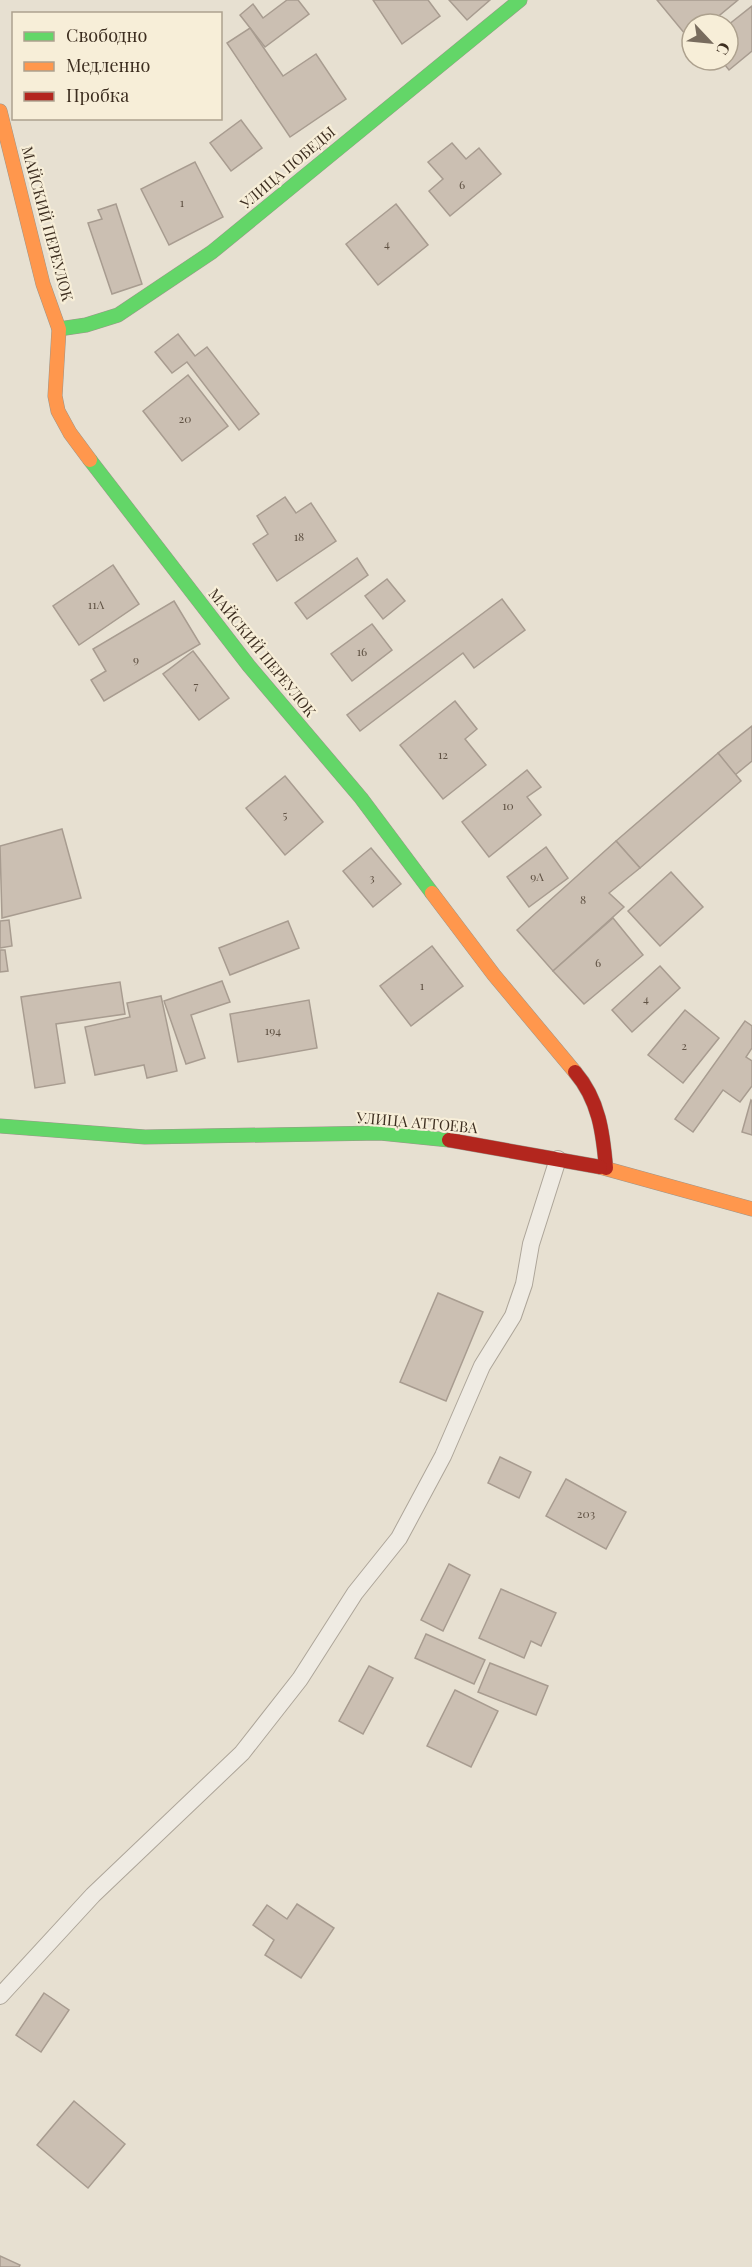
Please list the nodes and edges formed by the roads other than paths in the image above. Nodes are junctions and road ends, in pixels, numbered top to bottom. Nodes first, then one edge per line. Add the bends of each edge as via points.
1 (520, 0) edge
2 (0, 111) edge
3 (59, 329) junction
4 (0, 1126) edge
5 (558, 1159) junction
6 (606, 1168) junction
7 (752, 1209) edge
8 (0, 1996) edge

1 - 3 street, УЛИЦА ПОБЕДЫ via 213,252 117,315
2 - 3 street, МАЙСКИЙ ПЕРЕУЛОК via 43,284
3 - 6 street, МАЙСКИЙ ПЕРЕУЛОК via 55,396 70,433 249,666 361,798 494,975 582,1080 602,1123
4 - 5 street, УЛИЦА АТТОЕВА via 145,1137 380,1133
5 - 6 street, УЛИЦА АТТОЕВА
5 - 8 lane via 513,1316 482,1366 443,1456 399,1538 355,1593 300,1679 242,1753 93,1895
6 - 7 street, УЛИЦА АТТОЕВА

